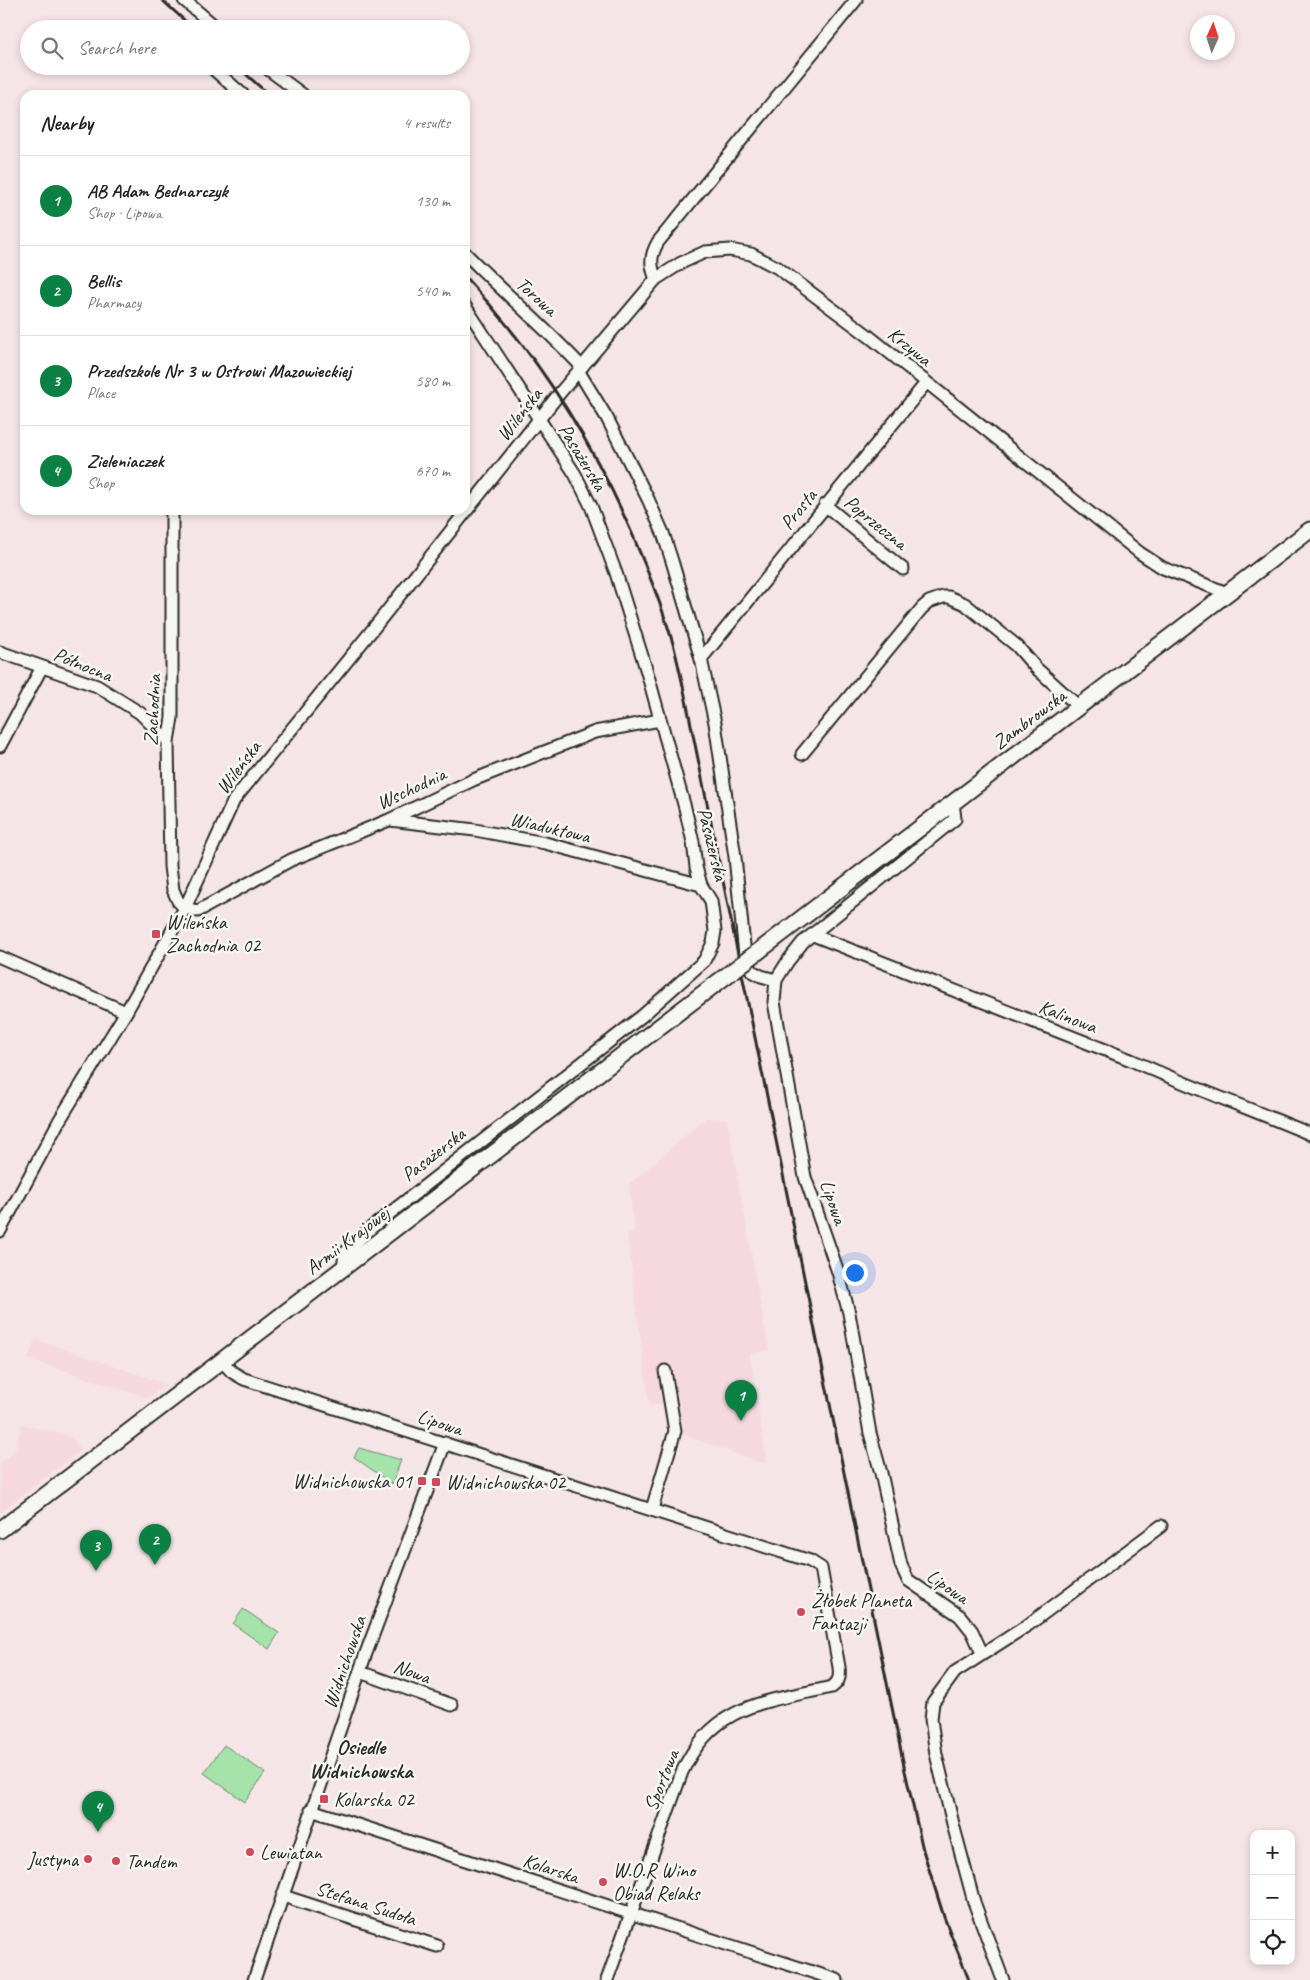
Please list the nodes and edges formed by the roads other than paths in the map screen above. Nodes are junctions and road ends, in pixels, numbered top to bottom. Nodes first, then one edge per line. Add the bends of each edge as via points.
1 (184, 0) edge
2 (856, 0) edge
3 (207, 20) edge
4 (220, 75) edge
5 (276, 75) edge
6 (237, 90) edge
7 (295, 90) edge
8 (470, 258) edge
9 (656, 279) junction
10 (470, 314) edge
11 (581, 369) junction
12 (926, 383) junction
13 (538, 420) junction
14 (825, 505) junction
15 (470, 507) edge
16 (172, 515) edge
17 (463, 515) edge
18 (1310, 530) edge
19 (903, 568) dead end
20 (1227, 593) junction
21 (0, 652) edge
22 (701, 659) junction
23 (42, 667) junction
24 (1078, 706) junction
25 (660, 720) junction
26 (168, 741) junction
27 (0, 746) edge
28 (802, 754) dead end
29 (953, 802) junction
30 (388, 820) junction
31 (701, 885) junction
32 (185, 908) junction
33 (813, 935) junction
34 (772, 940) joint
35 (0, 957) edge
36 (776, 980) junction
37 (126, 1012) junction
38 (1310, 1134) edge
39 (0, 1231) edge
40 (343, 1268) junction
41 (222, 1361) junction
42 (665, 1371) dead end
43 (445, 1443) junction
44 (652, 1510) junction
45 (1161, 1526) dead end
46 (0, 1530) edge
47 (817, 1564) joint
48 (982, 1654) junction
49 (360, 1672) junction
50 (452, 1705) dead end
51 (311, 1810) junction
52 (283, 1896) junction
53 (631, 1913) junction
54 (437, 1946) dead end
55 (254, 1980) edge
56 (607, 1980) edge
57 (837, 1980) edge
58 (1003, 1980) edge

1 - 3 street
2 - 9 street via 658,242 652,252 651,265
4 - 6 street
5 - 7 street
8 - 11 street, Torowa via 548,331
9 - 11 street, Krzywa
9 - 12 street, Krzywa via 706,252 730,250 750,254 802,284
10 - 13 street, Pasażerska
11 - 13 street, Wileńska
11 - 22 street, Torowa via 663,533
12 - 14 street, Prosta
12 - 20 street, Krzywa via 1140,553 1163,568
13 - 15 street, Wileńska
13 - 25 street, Pasażerska via 575,474 591,506 616,573
14 - 19 street, Poprzeczna
14 - 22 street, Prosta
16 - 26 street, Zachodnia via 172,718
17 - 32 street, Wileńska via 234,800
18 - 20 main road, Zambrowska
20 - 24 main road, Zambrowska
21 - 23 street, Północna
22 - 36 street, Torowa via 722,765 745,954 752,971
23 - 26 street, Północna via 97,686 140,714
23 - 27 street
24 - 28 street via 1017,646 965,604 949,597 936,598 922,608
24 - 29 main road, Zambrowska
25 - 30 street, Wschodnia via 595,732 473,780
25 - 31 street, Pasażerska via 685,808
26 - 32 street, Zachodnia via 170,866 173,890
29 - 33 street via 955,819
29 - 34 main road, Zambrowska
30 - 31 street, Wiaduktowa via 545,842
30 - 32 street, Wschodnia via 291,860 198,911
31 - 40 street, Pasażerska via 711,901 715,931 704,960 642,1016 371,1228 345,1253
32 - 37 street, Wileńska
33 - 36 street via 798,948
33 - 38 street, Kalinowa
34 - 40 main road, Armii Krajowej, bridge
35 - 37 street
36 - 48 street, Lipowa via 774,1002 805,1177 849,1313 870,1433 901,1565 908,1580 960,1616 972,1631
37 - 39 street, Wileńska via 59,1121
40 - 41 main road, Armii Krajowej
41 - 43 street, Lipowa via 244,1379
41 - 46 main road, Armii Krajowej
42 - 44 street via 675,1432
43 - 44 street, Lipowa
43 - 49 street, Widnichowska
44 - 47 street, Lipowa
45 - 48 street via 1028,1625
47 - 53 street, Sportowa via 821,1568 839,1667 838,1682 730,1714 703,1737 688,1756
48 - 58 street via 955,1672 933,1702 930,1719 974,1902
49 - 50 street, Nowa
49 - 51 street, Widnichowska
51 - 52 street, Widnichowska
51 - 53 street, Kolarska
52 - 54 street, Stefana Sudoła
52 - 55 street, Widnichowska
53 - 56 street, Sportowa
53 - 57 street, Kolarska

